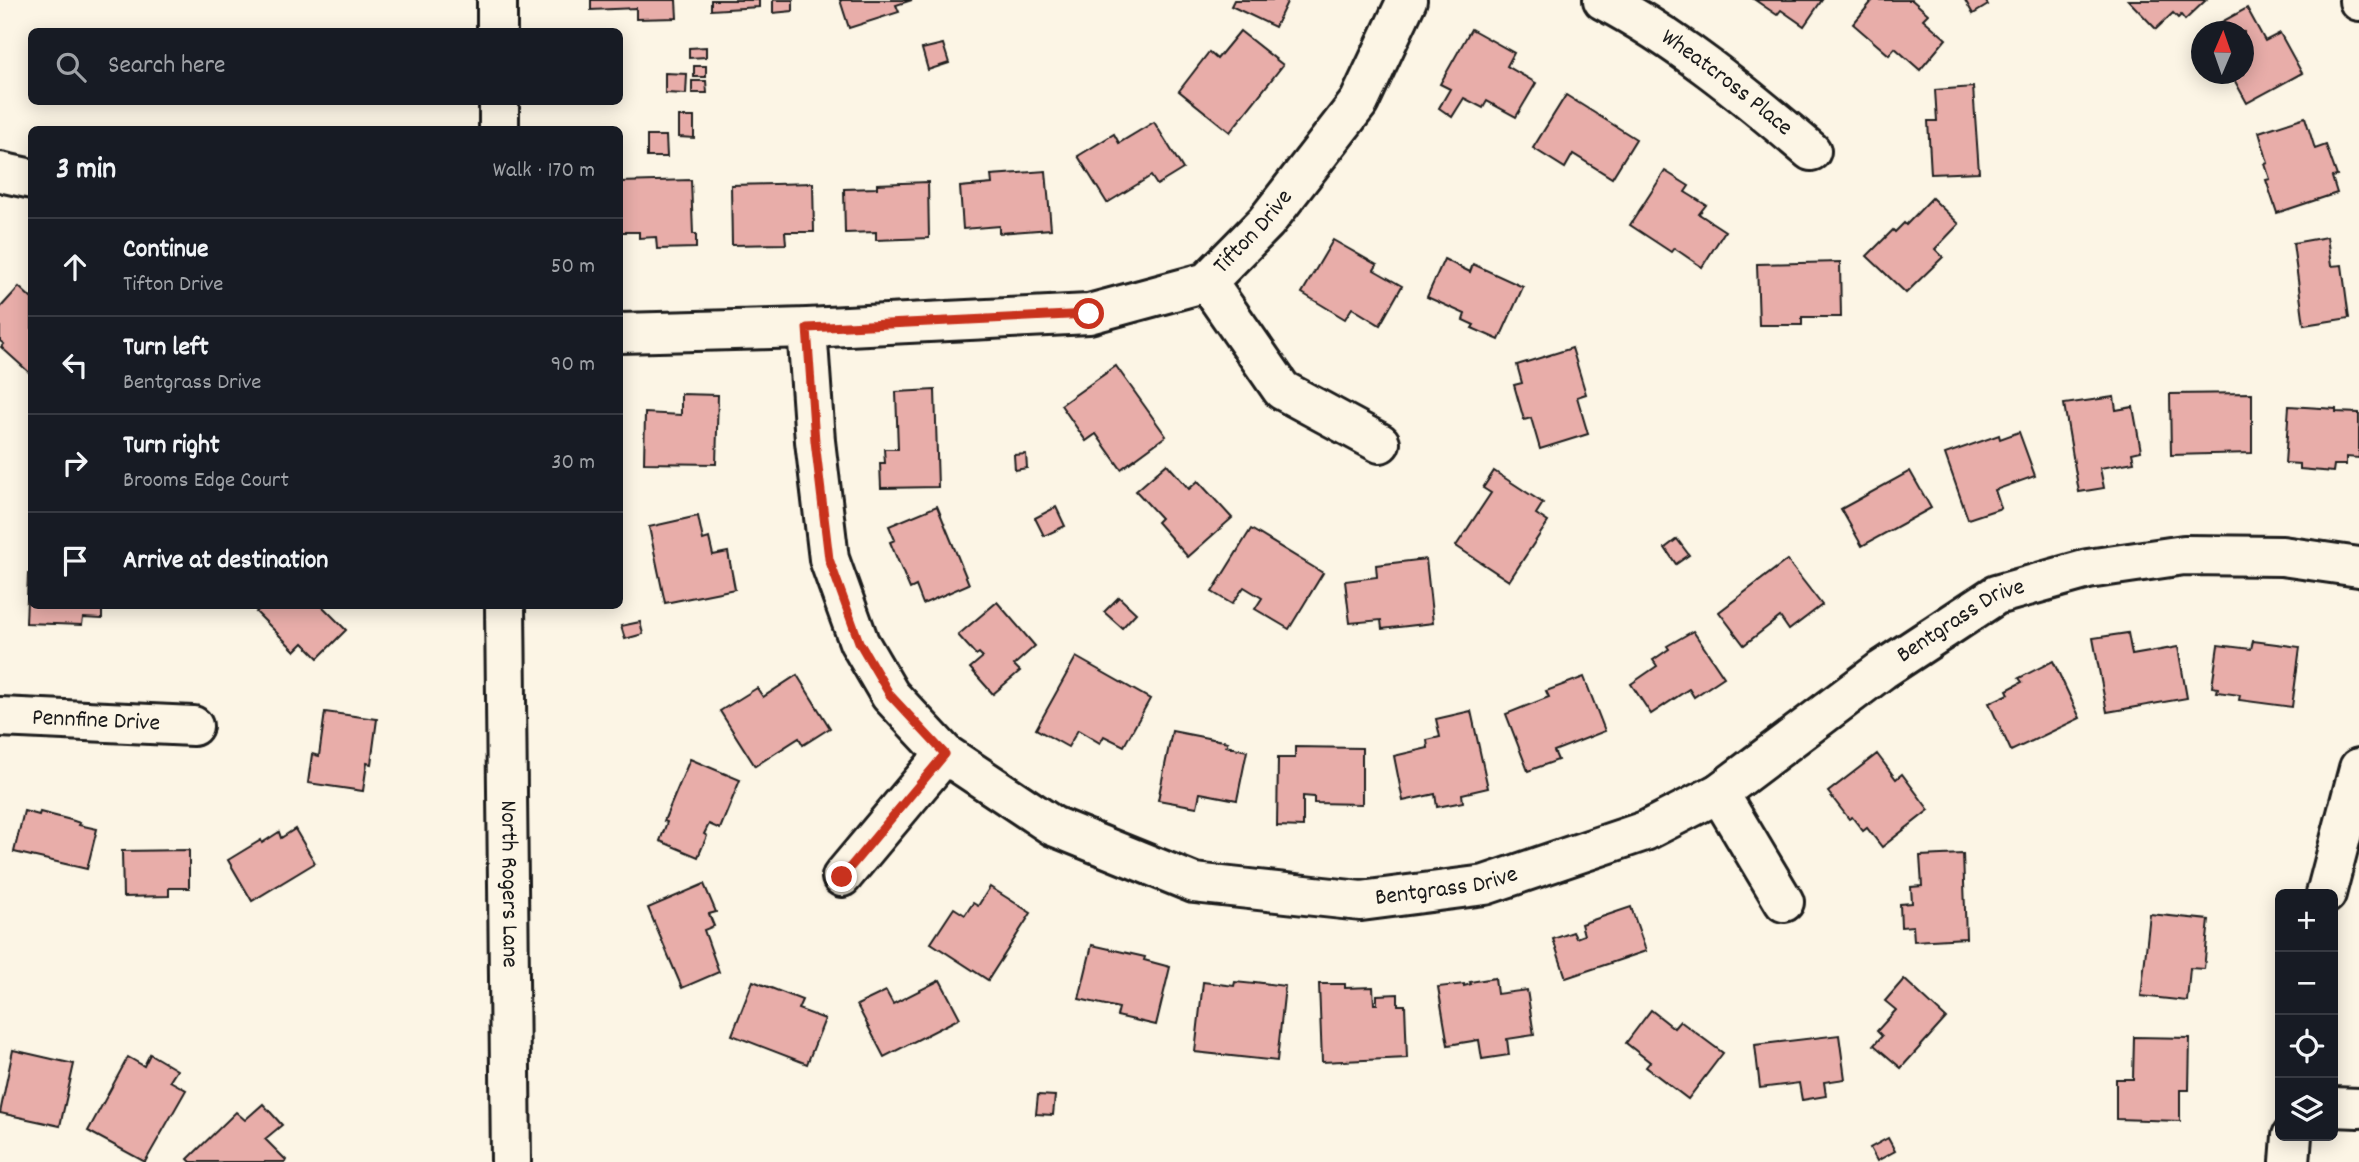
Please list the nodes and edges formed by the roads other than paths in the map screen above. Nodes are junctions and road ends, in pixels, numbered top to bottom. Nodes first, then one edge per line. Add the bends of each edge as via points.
1 (497, 0) edge
2 (1408, 0) edge
3 (1602, 0) edge
4 (498, 28) edge
5 (499, 105) edge
6 (499, 126) edge
7 (1811, 151) dead end
8 (0, 172) edge
9 (28, 178) edge
10 (1207, 282) junction
11 (807, 328) junction
12 (623, 333) edge
13 (1380, 443) dead end
14 (2359, 568) edge
15 (505, 609) edge
16 (0, 718) edge
17 (193, 726) dead end
18 (945, 754) junction
19 (2359, 768) edge
20 (1719, 793) junction
21 (842, 877) dead end
22 (2327, 889) edge
23 (1784, 902) dead end
24 (2338, 1107) edge
25 (2359, 1108) edge
26 (2292, 1141) edge
27 (511, 1162) edge
28 (2290, 1162) edge

1 - 4 street
2 - 10 street, Tifton Drive via 1359,102 1266,222
3 - 7 street, Wheatcross Place via 1646,23
5 - 6 street
8 - 9 street
10 - 11 street, Tifton Drive via 1089,314
10 - 13 street via 1282,390
11 - 12 street, Tifton Drive
11 - 18 street, Bentgrass Drive via 829,559 859,642 884,685
14 - 20 street, Bentgrass Drive via 2282,556 2184,555 2088,569 1996,594 1882,670
15 - 27 street, North Rogers Lane
16 - 17 street, Pennfine Drive
18 - 20 street, Bentgrass Drive via 1053,826 1194,884 1361,901 1485,885 1645,831
18 - 21 street
19 - 22 street
20 - 23 street
24 - 25 street
26 - 28 street

